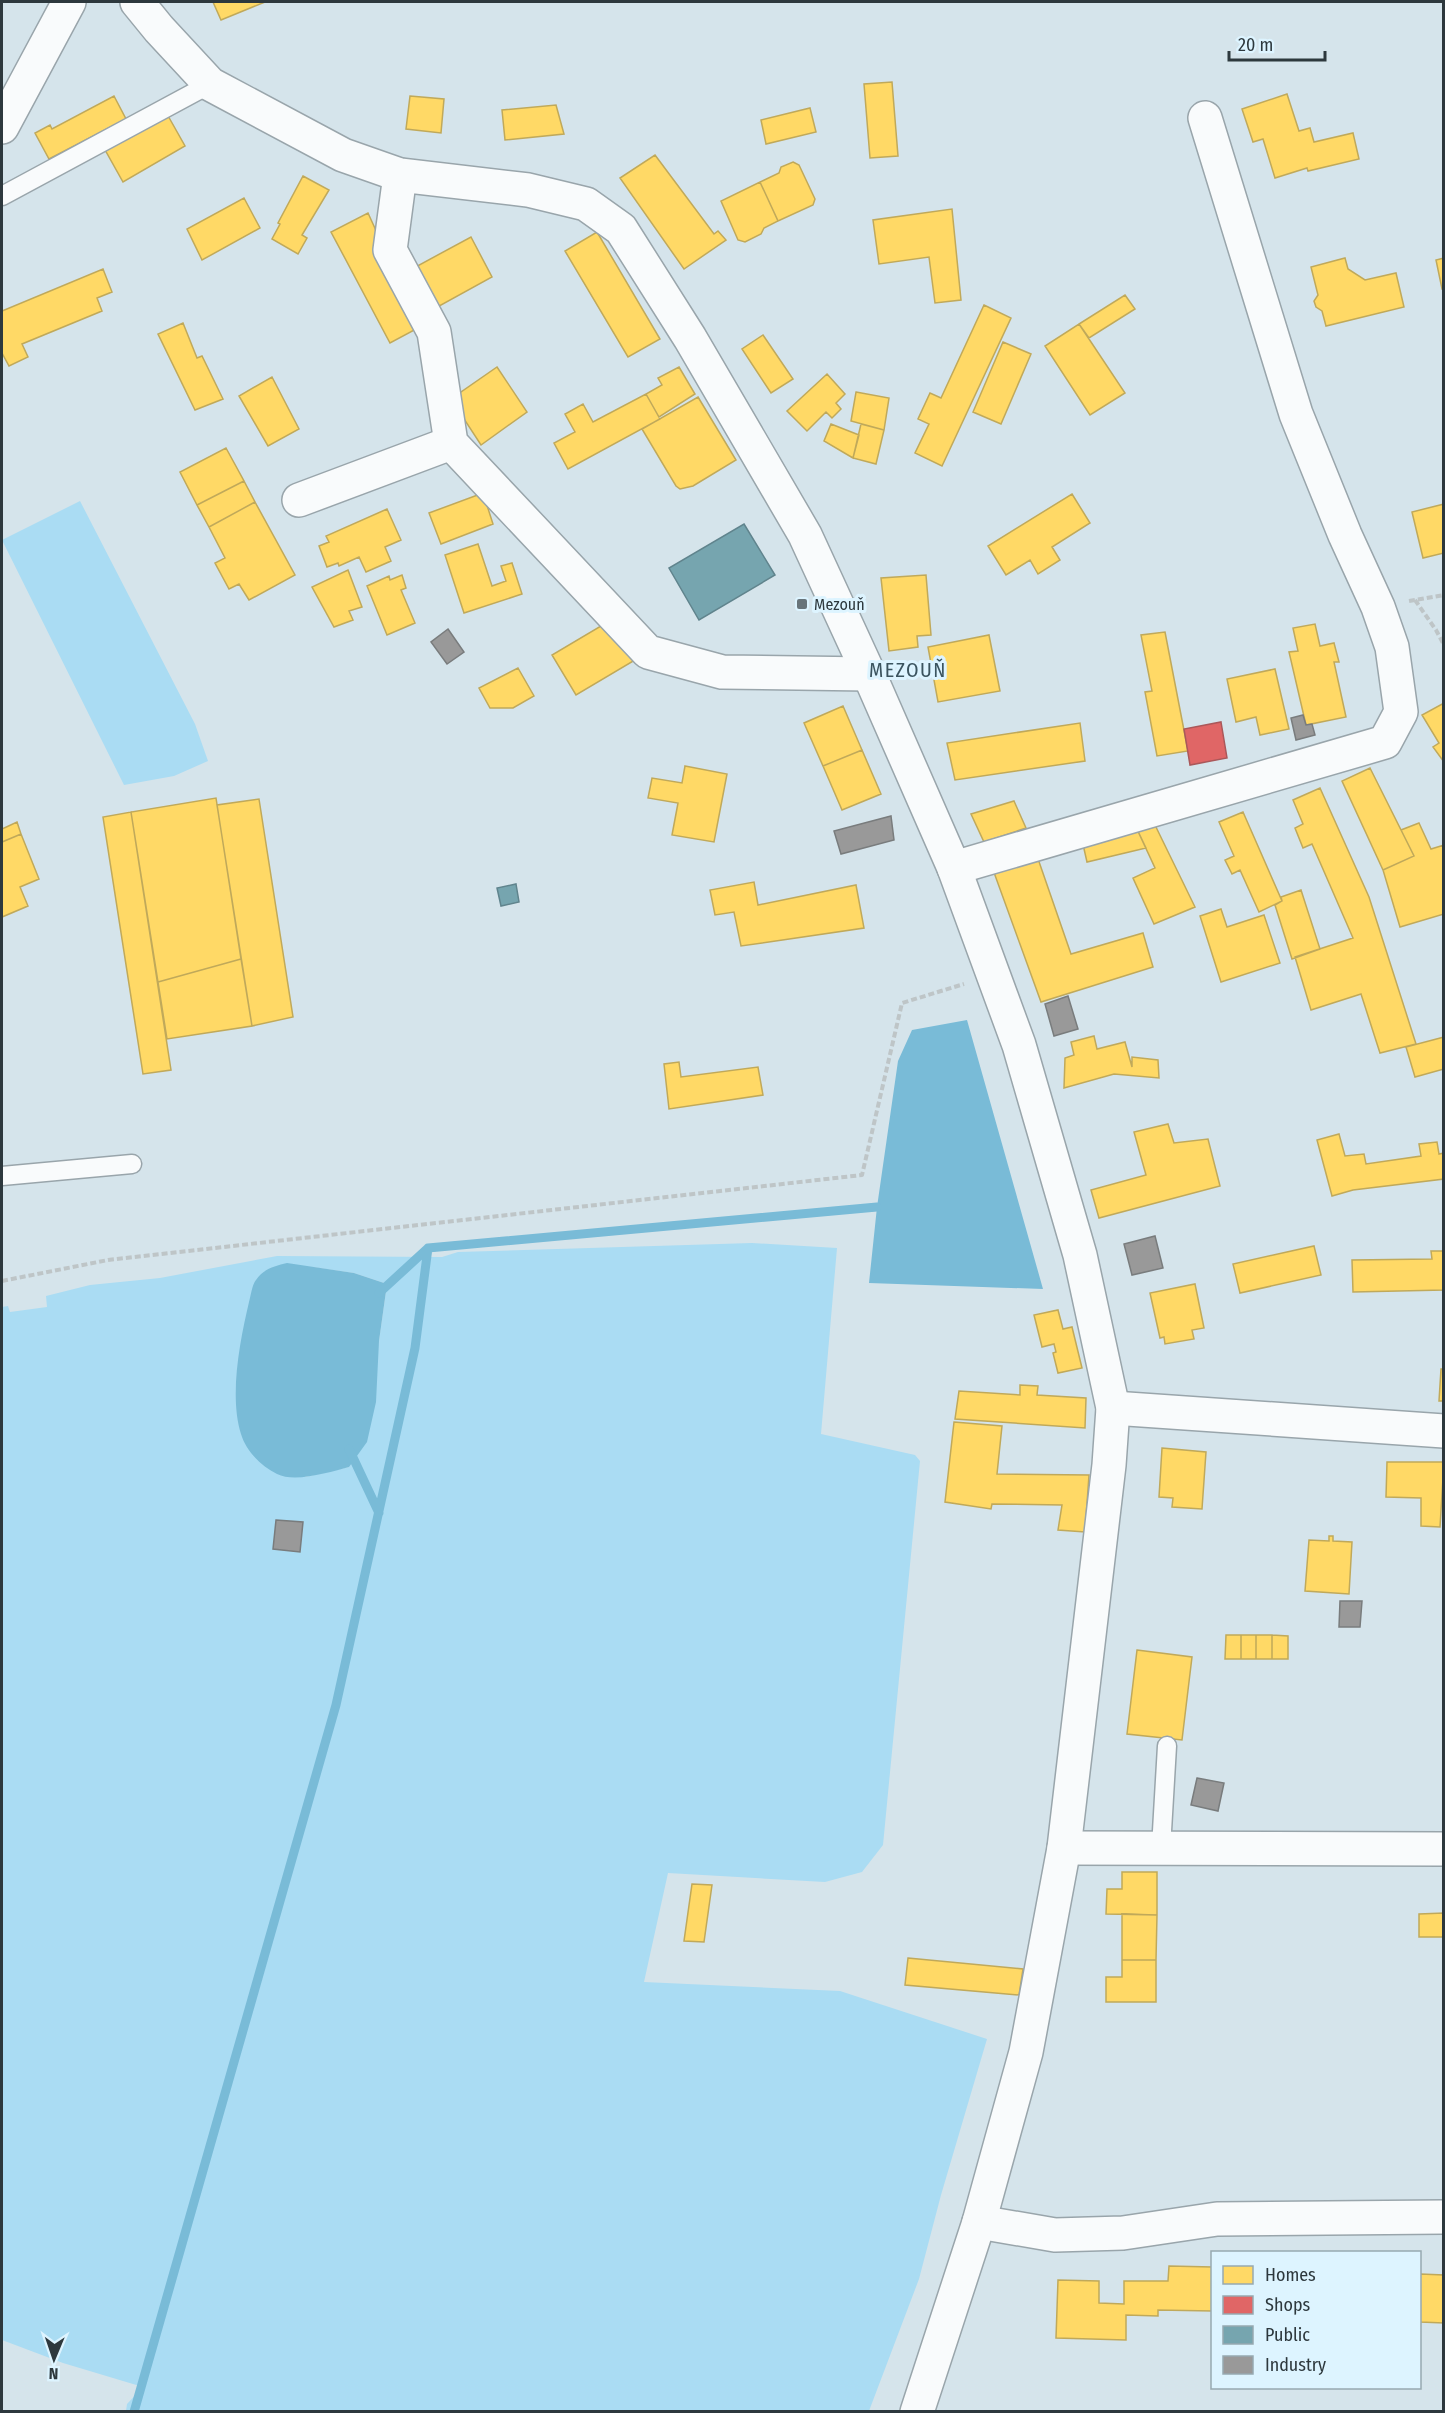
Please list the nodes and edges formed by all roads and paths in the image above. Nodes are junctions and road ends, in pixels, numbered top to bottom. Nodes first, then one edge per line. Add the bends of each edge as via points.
1 (69, 2) edge
2 (137, 2) edge
3 (210, 84) junction
4 (1205, 118) dead end
5 (2, 127) edge
6 (400, 175) junction
7 (2, 196) edge
8 (451, 443) junction
9 (299, 500) dead end
10 (1415, 600) dead end
11 (1443, 645) edge
12 (869, 674) junction
13 (954, 868) junction
14 (993, 975) junction
15 (132, 1164) dead end
16 (2, 1176) edge
17 (2, 1281) edge
18 (1113, 1408) junction
19 (1443, 1431) edge
20 (1167, 1746) dead end
21 (1065, 1848) junction
22 (1161, 1848) junction
23 (1443, 1850) edge
24 (1443, 2217) edge
25 (979, 2222) junction
26 (917, 2412) edge

1 - 5 street
2 - 3 street
3 - 6 street via 343,155
3 - 7 lane
4 - 13 street via 1296,414 1392,647 1401,712 1385,742
6 - 8 street via 390,250 434,332
6 - 12 street via 528,190 586,204 621,229 805,535
8 - 9 street
8 - 12 street via 648,652 722,672
10 - 11 path
12 - 13 street
13 - 14 street
14 - 17 path via 902,1003 862,1175 108,1260
14 - 18 street via 1019,1045 1080,1255
15 - 16 lane
18 - 19 street
18 - 21 street
20 - 22 lane
21 - 22 street
21 - 25 street via 1026,2052
22 - 23 street
24 - 25 street via 1216,2219 1123,2233 1055,2235
25 - 26 street

